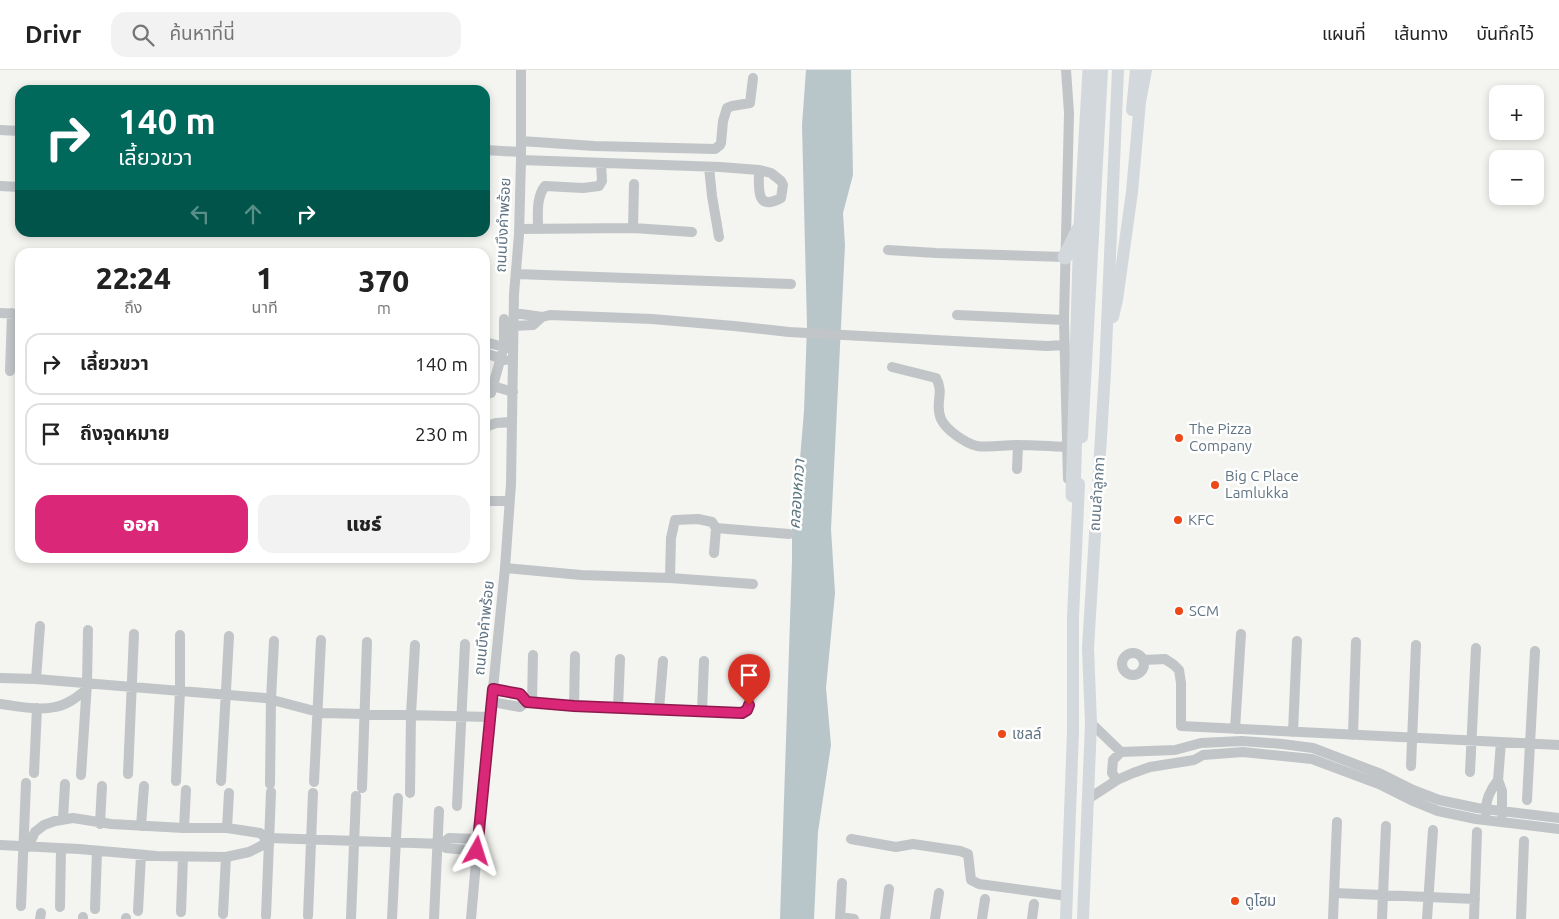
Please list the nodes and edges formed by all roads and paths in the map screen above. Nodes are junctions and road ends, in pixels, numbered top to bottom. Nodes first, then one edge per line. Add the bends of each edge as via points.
1 (521, 70) edge
2 (1066, 70) edge
3 (1083, 70) edge
4 (1090, 70) edge
5 (1102, 70) edge
6 (1118, 70) edge
7 (1136, 70) edge
8 (1146, 70) edge
9 (754, 78) dead end
10 (1101, 89) junction
11 (1117, 89) junction
12 (1087, 115) junction
13 (0, 130) edge
14 (15, 130) edge
15 (490, 150) edge
16 (521, 151) junction
17 (601, 164) junction
18 (710, 167) junction
19 (759, 170) dead end
20 (634, 184) dead end
21 (0, 186) edge
22 (15, 187) edge
23 (1081, 226) junction
24 (519, 228) junction
25 (538, 228) junction
26 (633, 228) junction
27 (692, 232) dead end
28 (719, 237) dead end
29 (888, 250) dead end
30 (1065, 257) junction
31 (516, 274) junction
32 (791, 284) dead end
33 (1117, 300) junction
34 (0, 313) edge
35 (514, 313) junction
36 (15, 314) edge
37 (957, 315) dead end
38 (542, 317) junction
39 (504, 319) dead end
40 (1064, 320) junction
41 (15, 324) edge
42 (514, 326) junction
43 (490, 343) edge
44 (1106, 343) junction
45 (1064, 344) junction
46 (509, 348) junction
47 (490, 355) edge
48 (501, 358) junction
49 (513, 364) junction
50 (892, 367) dead end
51 (10, 371) dead end
52 (513, 392) junction
53 (512, 422) junction
54 (490, 425) edge
55 (1018, 445) junction
56 (1066, 447) junction
57 (1016, 469) dead end
58 (1073, 495) junction
59 (490, 501) edge
60 (509, 502) junction
61 (1078, 515) junction
62 (716, 528) junction
63 (789, 534) dead end
64 (714, 553) dead end
65 (505, 568) junction
66 (670, 578) junction
67 (753, 584) dead end
68 (40, 626) dead end
69 (88, 630) dead end
70 (134, 634) dead end
71 (1241, 634) dead end
72 (180, 635) dead end
73 (229, 636) dead end
74 (321, 640) dead end
75 (274, 641) dead end
76 (1297, 641) dead end
77 (368, 642) dead end
78 (1356, 642) dead end
79 (465, 644) dead end
80 (415, 645) dead end
81 (1416, 645) dead end
82 (1476, 648) dead end
83 (1535, 651) dead end
84 (533, 655) dead end
85 (575, 656) dead end
86 (620, 659) dead end
87 (1143, 660) dead end
88 (662, 661) dead end
89 (704, 661) dead end
90 (751, 662) dead end
91 (0, 678) edge
92 (36, 679) junction
93 (86, 687) junction
94 (133, 688) junction
95 (493, 689) junction
96 (180, 690) junction
97 (225, 694) junction
98 (271, 699) junction
99 (492, 702) junction
100 (529, 702) junction
101 (0, 704) edge
102 (574, 706) junction
103 (37, 708) junction
104 (618, 708) junction
105 (659, 709) junction
106 (318, 711) junction
107 (702, 711) junction
108 (366, 713) junction
109 (411, 714) junction
110 (462, 716) junction
111 (491, 717) junction
112 (1091, 723) junction
113 (1235, 729) junction
114 (1293, 732) junction
115 (1353, 735) junction
116 (1412, 739) junction
117 (1471, 740) junction
118 (1501, 742) junction
119 (1530, 743) junction
120 (1559, 745) edge
121 (1189, 747) junction
122 (1120, 752) junction
123 (1149, 752) junction
124 (1194, 760) junction
125 (1411, 766) dead end
126 (1150, 768) junction
127 (1363, 772) junction
128 (1470, 772) dead end
129 (34, 773) dead end
130 (128, 774) dead end
131 (81, 775) dead end
132 (1117, 780) junction
133 (1498, 780) junction
134 (176, 781) dead end
135 (221, 781) dead end
136 (314, 782) dead end
137 (26, 783) dead end
138 (65, 784) dead end
139 (102, 786) dead end
140 (144, 786) dead end
141 (186, 790) dead end
142 (228, 793) dead end
143 (313, 793) dead end
144 (410, 793) dead end
145 (398, 798) dead end
146 (1088, 799) junction
147 (1527, 800) dead end
148 (457, 806) dead end
149 (1486, 808) junction
150 (439, 811) dead end
151 (1502, 816) junction
152 (1559, 818) edge
153 (63, 819) junction
154 (1486, 820) junction
155 (1337, 822) dead end
156 (100, 824) junction
157 (141, 826) junction
158 (1386, 826) dead end
159 (184, 828) junction
160 (227, 828) junction
161 (1559, 829) edge
162 (1433, 830) dead end
163 (1477, 832) dead end
164 (269, 839) junction
165 (851, 839) dead end
166 (311, 840) junction
167 (478, 840) junction
168 (354, 841) junction
169 (1524, 841) dead end
170 (396, 843) junction
171 (440, 844) junction
172 (0, 845) edge
173 (26, 846) junction
174 (61, 848) junction
175 (97, 851) junction
176 (477, 851) junction
177 (141, 855) junction
178 (183, 857) junction
179 (226, 857) junction
180 (842, 882) dead end
181 (889, 889) dead end
182 (939, 893) dead end
183 (1335, 893) junction
184 (1067, 896) junction
185 (1383, 896) junction
186 (1428, 896) junction
187 (986, 898) dead end
188 (1475, 899) junction
189 (1034, 904) dead end
190 (21, 906) dead end
191 (60, 907) dead end
192 (95, 909) dead end
193 (138, 911) dead end
194 (181, 912) dead end
195 (223, 914) dead end
196 (266, 916) dead end
197 (308, 916) dead end
198 (351, 918) edge
199 (840, 918) edge
200 (392, 919) edge
201 (434, 919) edge
202 (471, 919) edge
203 (854, 919) edge
204 (885, 919) edge
205 (935, 919) edge
206 (982, 919) edge
207 (1032, 919) edge
208 (1066, 919) edge
209 (1083, 919) edge
210 (1333, 919) edge
211 (1382, 919) edge
212 (1427, 919) edge
213 (1474, 919) edge
214 (1521, 919) edge

1 - 16 street, ถนนบึงคำพร้อย
2 - 30 street via 1070,114
3 - 12 highway
4 - 12 highway
5 - 10 main road, ถนนลำลูกกา
6 - 11 main road, ถนนลำลูกกา
7 - 33 main road
8 - 33 main road
9 - 16 street via 750,103 727,108 720,145 714,148 594,146
10 - 11 main road
10 - 61 main road, ถนนลำลูกกา
11 - 44 main road, ถนนลำลูกกา
12 - 23 highway
13 - 14 street
15 - 16 street
16 - 17 street
16 - 24 street, ถนนบึงคำพร้อย
17 - 18 street
17 - 25 street via 602,181 599,186 543,188 539,199
18 - 19 street
18 - 28 street
20 - 26 street
21 - 22 street
23 - 30 highway
23 - 58 highway
24 - 25 street
24 - 31 street, ถนนบึงคำพร้อย
25 - 26 street
26 - 27 street
29 - 30 street
30 - 40 street
31 - 32 street
31 - 35 street, ถนนบึงคำพร้อย
33 - 44 main road
34 - 36 street
35 - 38 street
35 - 42 street, ถนนบึงคำพร้อย
37 - 40 street
38 - 42 street via 533,325
38 - 45 street via 652,319 858,336 1047,346
39 - 46 street
40 - 45 street
41 - 51 street
42 - 46 street, ถนนบึงคำพร้อย
43 - 46 street
44 - 112 main road, ถนนลำลูกกา via 1088,648
45 - 56 street
46 - 48 street
46 - 49 street, ถนนบึงคำพร้อย
47 - 48 street
48 - 49 street
48 - 52 street via 492,389
49 - 52 street, ถนนบึงคำพร้อย
50 - 55 street via 936,378 941,391 938,404 941,418 948,430 958,437 977,446
52 - 53 street, ถนนบึงคำพร้อย
53 - 54 street
53 - 60 street, ถนนบึงคำพร้อย
55 - 56 street
55 - 57 street
56 - 58 street via 1066,476
58 - 61 main road
59 - 60 street
60 - 65 street, ถนนบึงคำพร้อย
61 - 184 main road, ถนนลำลูกกา via 1072,636 1073,732
62 - 63 street
62 - 64 street
62 - 66 street via 712,522 676,520 670,538
65 - 66 street
65 - 95 street, ถนนบึงคำพร้อย
66 - 67 street
68 - 92 street
69 - 93 street
70 - 94 street
71 - 113 street
72 - 96 street
73 - 97 street
74 - 106 street
75 - 98 street
76 - 114 street
77 - 108 street
78 - 115 street
79 - 110 street
80 - 109 street
81 - 116 street
82 - 117 street
83 - 119 street
84 - 100 street
85 - 102 street
86 - 104 street
87 - 113 street via 1165,659 1179,670 1180,726
88 - 105 street
89 - 107 street
90 - 107 street via 747,710 742,713
91 - 92 street
92 - 93 street
93 - 94 street
93 - 103 street via 76,697 56,707
93 - 131 street
94 - 96 street
94 - 130 street
95 - 99 street, ถนนบึงคำพร้อย
95 - 100 street via 520,694
96 - 97 street
96 - 134 street
97 - 98 street
97 - 135 street
98 - 106 street
98 - 164 street
99 - 100 street via 520,706
99 - 111 street, ถนนบึงคำพร้อย
100 - 102 street
101 - 103 street
102 - 104 street
103 - 129 street
104 - 105 street
105 - 107 street
106 - 108 street
106 - 136 street
108 - 109 street
108 - 168 street
109 - 110 street
109 - 144 street
110 - 111 street
110 - 148 street
111 - 167 street, ถนนบึงคำพร้อย
112 - 122 street
112 - 146 main road, ถนนลำลูกกา
113 - 114 street
114 - 115 street
115 - 116 street
116 - 117 street
116 - 125 street
117 - 118 street
117 - 128 street
118 - 119 street
118 - 133 street
119 - 120 street
119 - 147 street
121 - 123 street
121 - 124 street
121 - 127 street via 1200,743 1242,741 1313,748
122 - 123 street
122 - 132 street via 1113,760 1112,773
123 - 126 street
124 - 126 street
124 - 127 street via 1203,755 1244,752 1312,759
126 - 132 street
127 - 149 street via 1381,774 1440,800
127 - 154 street via 1379,784 1438,811
132 - 146 street
133 - 149 street via 1490,790
133 - 151 street via 1502,791
137 - 173 street
138 - 153 street
139 - 156 street
140 - 157 street
141 - 159 street
142 - 160 street
143 - 166 street
145 - 170 street
146 - 209 main road, ถนนลำลูกกา
149 - 151 street
149 - 154 street
150 - 171 street
151 - 152 street
151 - 154 street
151 - 161 street
153 - 156 street
153 - 173 street via 44,825
155 - 183 street
156 - 157 street
157 - 159 street
158 - 185 street
159 - 160 street
160 - 164 street via 260,832
162 - 186 street
163 - 188 street
164 - 166 street
164 - 179 street via 249,852
164 - 196 street
165 - 184 street via 896,847 913,844 960,851 968,854 971,880 979,884
166 - 168 street
166 - 197 street
167 - 171 street via 449,838
167 - 176 street, ถนนบึงคำพร้อย
168 - 170 street
168 - 198 street
169 - 214 street
170 - 171 street
170 - 200 street
171 - 176 street via 446,848
171 - 201 street
172 - 173 street
173 - 174 street
173 - 190 street
174 - 175 street
174 - 191 street
175 - 177 street
175 - 192 street
176 - 202 street, ถนนบึงคำพร้อย
177 - 178 street
177 - 193 street
178 - 179 street
178 - 194 street
179 - 195 street
180 - 199 street
181 - 204 street
182 - 205 street
183 - 185 street
183 - 210 street
184 - 208 main road, ถนนลำลูกกา
185 - 186 street
185 - 211 street
186 - 188 street
186 - 212 street
187 - 206 street
188 - 213 street
189 - 207 street
199 - 203 street

